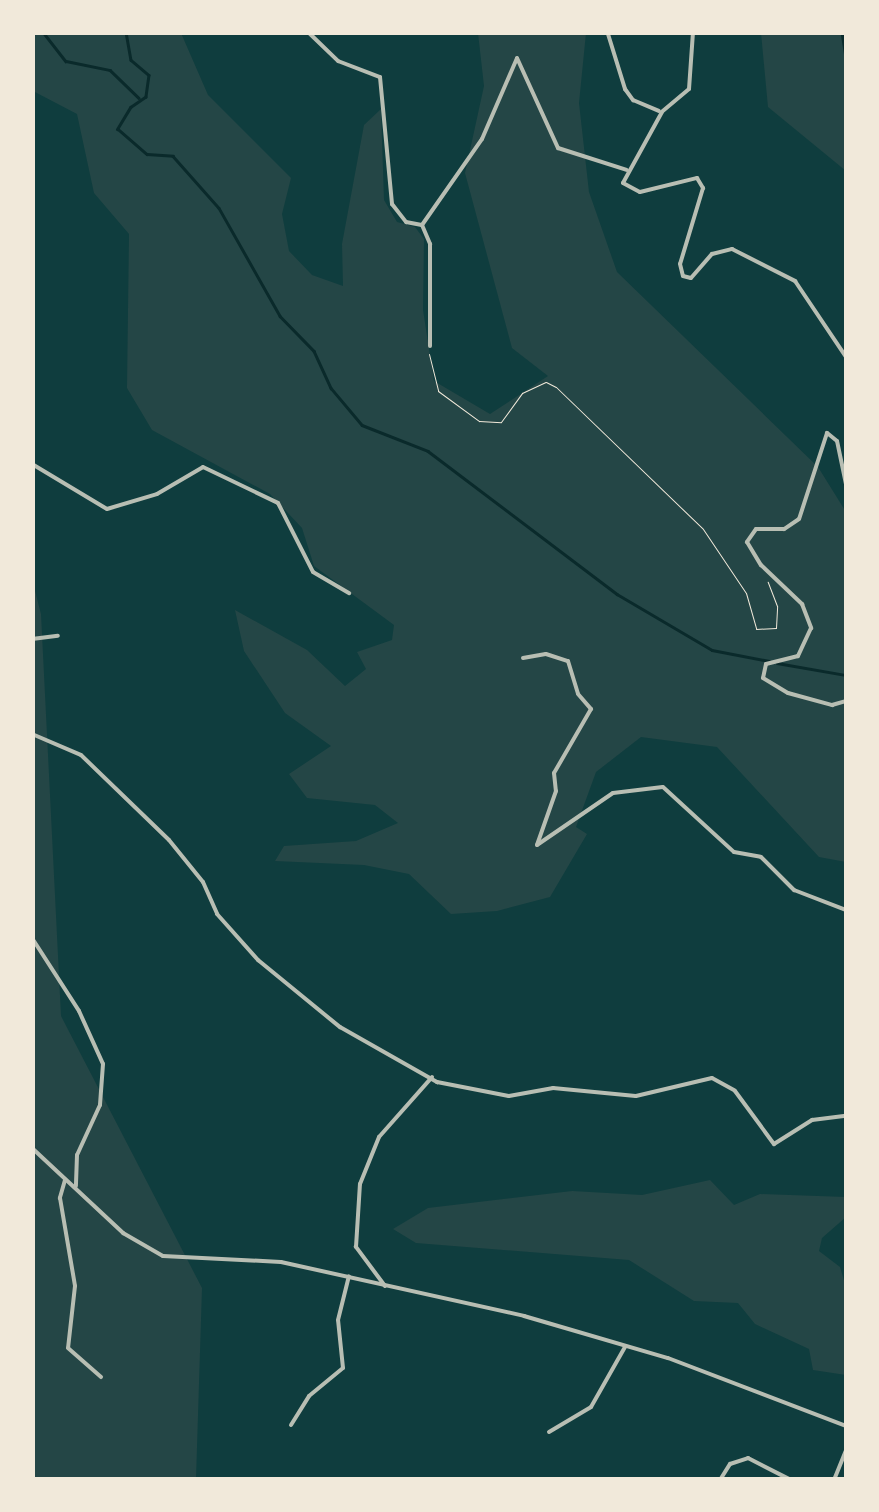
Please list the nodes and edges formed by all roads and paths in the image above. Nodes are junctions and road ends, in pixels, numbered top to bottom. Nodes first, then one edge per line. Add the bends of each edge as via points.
1 (308, 32) edge
2 (693, 32) edge
3 (608, 34) edge
4 (662, 112) junction
5 (627, 170) junction
6 (422, 225) junction
7 (430, 346) joint
8 (846, 357) edge
9 (32, 464) edge
10 (846, 484) edge
11 (761, 565) junction
12 (349, 593) dead end
13 (58, 636) dead end
14 (32, 639) edge
15 (523, 658) dead end
16 (846, 701) edge
17 (32, 734) edge
18 (846, 910) edge
19 (32, 938) edge
20 (432, 1076) junction
21 (846, 1116) edge
22 (32, 1148) edge
23 (66, 1180) junction
24 (76, 1186) junction
25 (349, 1276) junction
26 (384, 1286) junction
27 (624, 1347) junction
28 (102, 1378) dead end
29 (291, 1426) dead end
30 (846, 1426) edge
31 (548, 1432) dead end
32 (846, 1451) edge
33 (720, 1480) edge
34 (791, 1480) edge
35 (834, 1480) edge

1 - 6 street via 338,61 380,77 394,214
2 - 4 street via 689,89
3 - 4 street via 625,89
4 - 5 street
5 - 6 street via 558,148 517,58 482,139
5 - 8 street via 623,183 630,191 691,177 701,182 683,276 692,278 712,254 732,249 795,281
6 - 7 street via 430,244
7 - 11 path via 430,377 438,391 480,421 501,422 522,393 546,382 556,387 704,529 746,592 756,629 776,628 778,606
9 - 12 street via 107,509 157,494 203,467 278,503 313,572
10 - 11 street via 837,441 827,434 799,519 750,535 750,552
11 - 16 street via 808,615 810,638 788,661 766,664 763,678 788,693 832,705
13 - 14 street
15 - 18 street via 546,654 568,661 591,709 554,773 556,791 537,844 613,793 663,787 734,852 761,857 794,890
17 - 20 street via 81,755 169,840 203,882 217,914 258,960 340,1028
19 - 24 street via 79,1010 102,1064 100,1105 77,1155
20 - 21 street via 509,1096 552,1088 646,1095 718,1079 742,1097 774,1144 812,1120
20 - 26 street via 379,1137 362,1177 356,1247
22 - 23 street
23 - 24 street
23 - 28 street via 60,1198 76,1286 68,1348
24 - 25 street via 123,1233 169,1258 268,1260
25 - 26 street
25 - 29 street via 338,1320 343,1368 316,1388
26 - 27 street via 524,1316
27 - 30 street
27 - 31 street via 591,1407
32 - 35 street
33 - 34 street via 734,1461 748,1458

